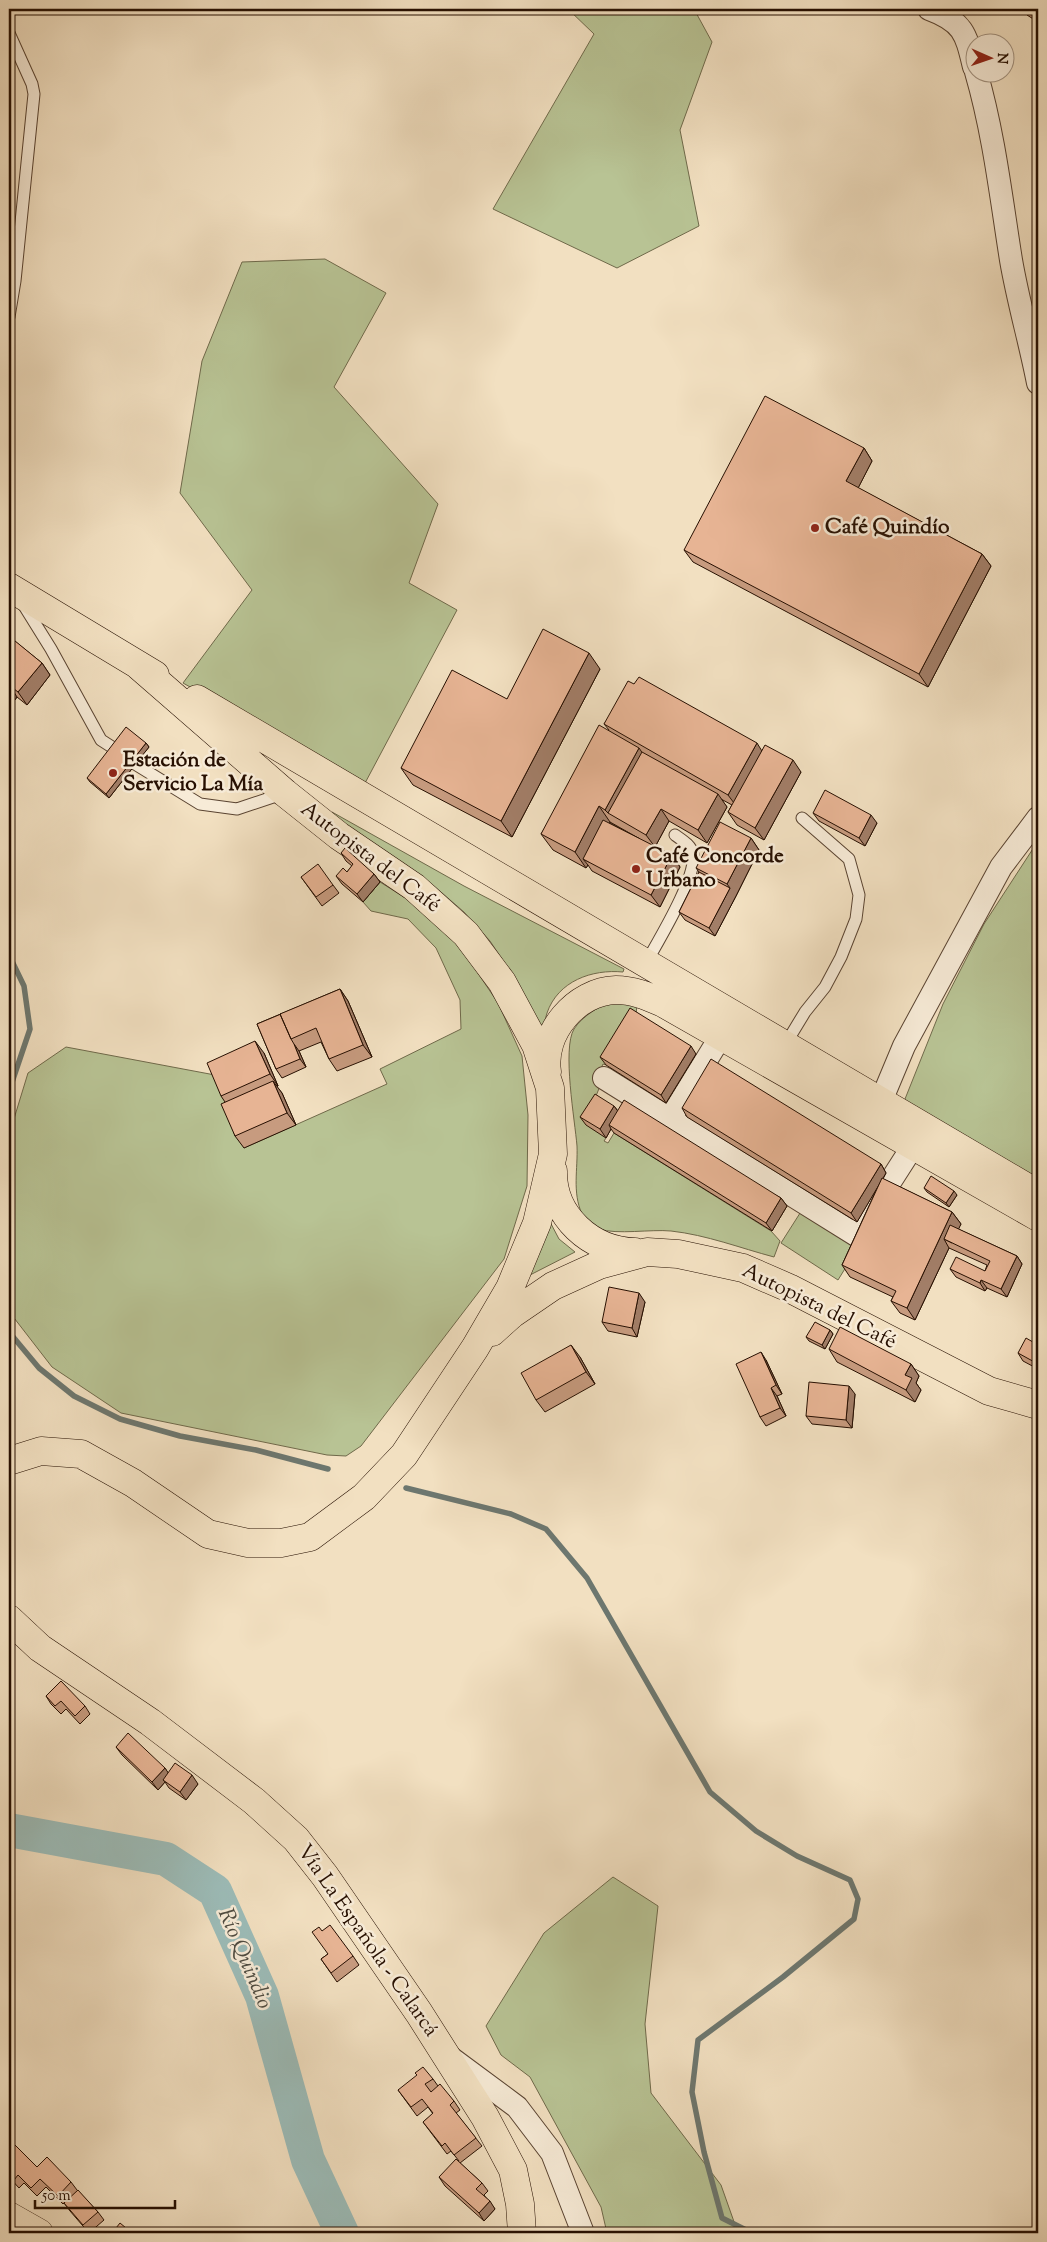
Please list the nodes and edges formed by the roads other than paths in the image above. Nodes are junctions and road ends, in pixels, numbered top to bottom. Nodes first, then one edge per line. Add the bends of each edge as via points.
1 (930, 9) edge
2 (9, 33) edge
3 (964, 34) edge
4 (978, 82) edge
5 (9, 317) edge
6 (1038, 383) edge
7 (12, 589) edge
8 (139, 666) junction
9 (115, 750) edge
10 (136, 764) edge
11 (285, 793) junction
12 (802, 818) dead end
13 (1038, 818) edge
14 (675, 835) dead end
15 (646, 963) junction
16 (721, 1036) junction
17 (785, 1045) junction
18 (604, 1078) dead end
19 (550, 1088) junction
20 (881, 1101) junction
21 (670, 1118) junction
22 (913, 1146) junction
23 (553, 1154) junction
24 (1038, 1194) edge
25 (1038, 1217) edge
26 (647, 1252) junction
27 (475, 1348) junction
28 (1038, 1405) edge
29 (9, 1461) edge
30 (9, 1619) edge
31 (444, 2053) junction
32 (9, 2216) edge
33 (39, 2233) edge
34 (522, 2233) edge
35 (583, 2233) edge

1 - 3 street via 948,16
2 - 5 lane via 34,94
4 - 6 street via 1000,182 1011,262
7 - 8 highway, Autopista del Café
7 - 9 lane via 52,649 102,740
8 - 11 highway, Autopista del Café
8 - 15 highway, Autopista del Café
10 - 11 lane via 200,804 237,809
11 - 19 highway, Autopista del Café via 339,836 414,887 466,934 502,982 536,1045
12 - 17 lane via 849,859 859,895 856,919 841,956 825,987
13 - 20 street via 996,876 904,1046
14 - 15 lane via 689,846 693,860 688,881
15 - 17 highway, Autopista del Café
16 - 19 highway via 635,991 614,990 596,994 581,1001 558,1024 547,1056
16 - 21 street
16 - 22 highway
17 - 20 highway, Autopista del Café
18 - 21 street
19 - 23 highway, Autopista del Café
20 - 24 highway, Autopista del Café
21 - 22 street via 856,1235
22 - 25 highway
23 - 26 highway via 553,1180 560,1206 575,1227 596,1243 612,1249
23 - 27 highway, Autopista del Café via 537,1222 510,1288
26 - 27 highway, Autopista del Café via 599,1265 553,1286 512,1314
26 - 28 highway, Autopista del Café via 704,1258 742,1268 789,1288 989,1391
27 - 29 highway via 404,1456 364,1497 310,1538 281,1543 248,1543 208,1534 133,1483 80,1454 41,1451
30 - 31 highway, Vía La Española - Calarcá via 40,1648 150,1722 254,1800 296,1839 325,1876
31 - 34 highway, Vía La Española - Calarcá via 485,2117 512,2170 520,2204
31 - 35 street via 517,2107 552,2153
32 - 33 highway

